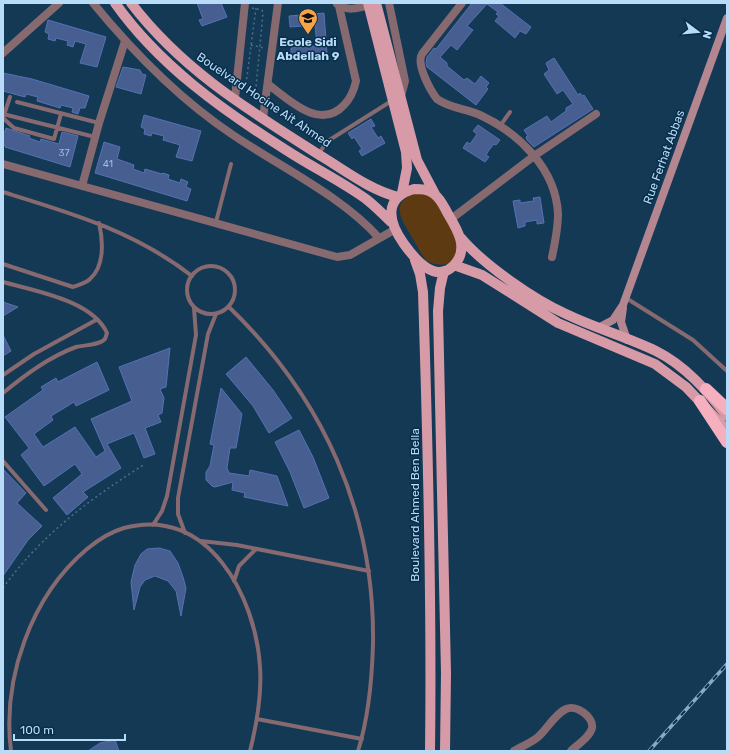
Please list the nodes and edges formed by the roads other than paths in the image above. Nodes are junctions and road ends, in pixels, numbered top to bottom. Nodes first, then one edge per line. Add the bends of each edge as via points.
1 (58, 3) edge
2 (93, 3) edge
3 (115, 3) edge
4 (131, 3) edge
5 (278, 3) edge
6 (389, 3) edge
7 (462, 3) edge
8 (245, 4) edge
9 (338, 4) edge
10 (371, 4) edge
11 (727, 18) edge
12 (124, 41) junction
13 (3, 53) edge
14 (269, 85) junction
15 (10, 97) dead end
16 (234, 98) junction
17 (397, 98) junction
18 (17, 102) dead end
19 (3, 112) edge
20 (510, 112) dead end
21 (61, 114) junction
22 (596, 114) dead end
23 (263, 118) junction
24 (99, 123) junction
25 (500, 126) junction
26 (57, 129) junction
27 (95, 137) junction
28 (319, 154) junction
29 (534, 156) junction
30 (3, 164) edge
31 (231, 164) dead end
32 (82, 186) junction
33 (3, 192) edge
34 (434, 194) junction
35 (400, 195) junction
36 (451, 219) junction
37 (216, 222) junction
38 (99, 223) junction
39 (392, 226) junction
40 (379, 238) junction
41 (460, 238) junction
42 (552, 257) dead end
43 (415, 260) junction
44 (3, 264) edge
45 (454, 265) junction
46 (444, 271) junction
47 (192, 276) junction
48 (3, 282) edge
49 (624, 301) junction
50 (229, 307) junction
51 (194, 308) junction
52 (216, 314) junction
53 (96, 320) junction
54 (598, 328) junction
55 (628, 340) junction
56 (727, 371) edge
57 (3, 375) edge
58 (706, 390) junction
59 (3, 393) edge
60 (700, 400) junction
61 (727, 409) edge
62 (727, 416) edge
63 (727, 430) edge
64 (727, 442) edge
65 (3, 461) edge
66 (46, 510) dead end
67 (153, 525) junction
68 (185, 534) junction
69 (200, 540) junction
70 (255, 550) junction
71 (369, 571) junction
72 (234, 581) junction
73 (257, 718) junction
74 (362, 739) junction
75 (11, 751) edge
76 (250, 751) edge
77 (358, 751) edge
78 (430, 751) edge
79 (445, 751) edge
80 (514, 751) edge
81 (571, 751) edge

1 - 13 street
2 - 12 street
3 - 39 main road via 147,42 198,90 284,149 366,200
4 - 16 main road, Bouelvard Hocine Ait Ahmed via 174,52
5 - 14 street
6 - 17 street via 405,81
7 - 25 street via 422,54 420,67 437,100 466,109
8 - 16 street
9 - 10 street via 346,9
9 - 14 street via 356,80 349,100 341,109 321,116 302,109
10 - 17 main road
11 - 49 street, Rue Ferhat Abbas
12 - 24 street
12 - 40 street via 156,74 194,107 232,135 354,213
14 - 23 street
15 - 19 lane
16 - 23 main road, Bouelvard Hocine Ait Ahmed
17 - 28 lane via 331,139
17 - 34 main road via 417,160
17 - 35 main road via 407,159 406,175
18 - 21 lane
19 - 26 lane
19 - 26 lane via 6,122 14,128 54,139
20 - 25 lane
21 - 24 lane
21 - 26 lane
22 - 29 street
23 - 28 main road, Bouelvard Hocine Ait Ahmed
24 - 27 street
25 - 29 street
26 - 27 lane
27 - 32 street
28 - 35 main road, Bouelvard Hocine Ait Ahmed via 380,192
29 - 36 street
29 - 42 street via 548,178 558,214
30 - 32 street
31 - 37 lane
32 - 37 street
33 - 38 lane
34 - 35 main road via 414,189
34 - 36 main road via 440,199
35 - 39 main road via 391,212
36 - 41 main road
37 - 40 street via 337,257 350,255
38 - 44 lane via 103,238 100,262 90,279 73,287
38 - 47 lane via 156,251
39 - 40 street
39 - 43 main road
41 - 45 main road via 460,254
41 - 54 main road via 478,257 540,300
43 - 46 main road via 427,269
43 - 78 main road, Boulevard Ahmed Ben Bella via 423,292 427,417
45 - 46 main road
45 - 60 main road via 482,275 558,323 655,364
46 - 79 main road via 438,311 446,666
47 - 50 lane via 199,269 208,266 218,267 227,272 233,279 235,289
47 - 51 lane via 187,293
48 - 53 lane via 72,303 88,311
49 - 54 street, Rue Ferhat Abbas via 613,320
49 - 55 street, Rue Ferhat Abbas via 621,322
49 - 56 lane via 693,340
50 - 52 lane
50 - 71 lane via 263,342 300,391 320,424 352,496
51 - 52 lane via 202,313
51 - 67 lane via 196,335 169,488 165,506
52 - 68 lane via 207,342 178,498 178,514
53 - 57 lane via 34,354
53 - 59 lane via 106,333 104,341 86,344 63,353 27,374
54 - 55 main road
55 - 58 main road via 680,366
58 - 61 highway
58 - 62 main road
60 - 63 main road
60 - 64 highway
65 - 66 lane
67 - 68 lane via 169,527
67 - 75 lane via 124,528 106,535 93,544 70,565 42,604 26,637 15,673 10,717
68 - 69 lane
69 - 70 lane
69 - 72 lane via 218,558
70 - 71 lane
70 - 72 lane via 239,566
71 - 74 lane via 373,619 372,676 369,709
72 - 73 lane via 250,616 258,648 261,680
73 - 74 lane
73 - 76 lane
74 - 77 lane
80 - 81 street via 535,740 562,712 572,707 590,720 592,726 589,733

